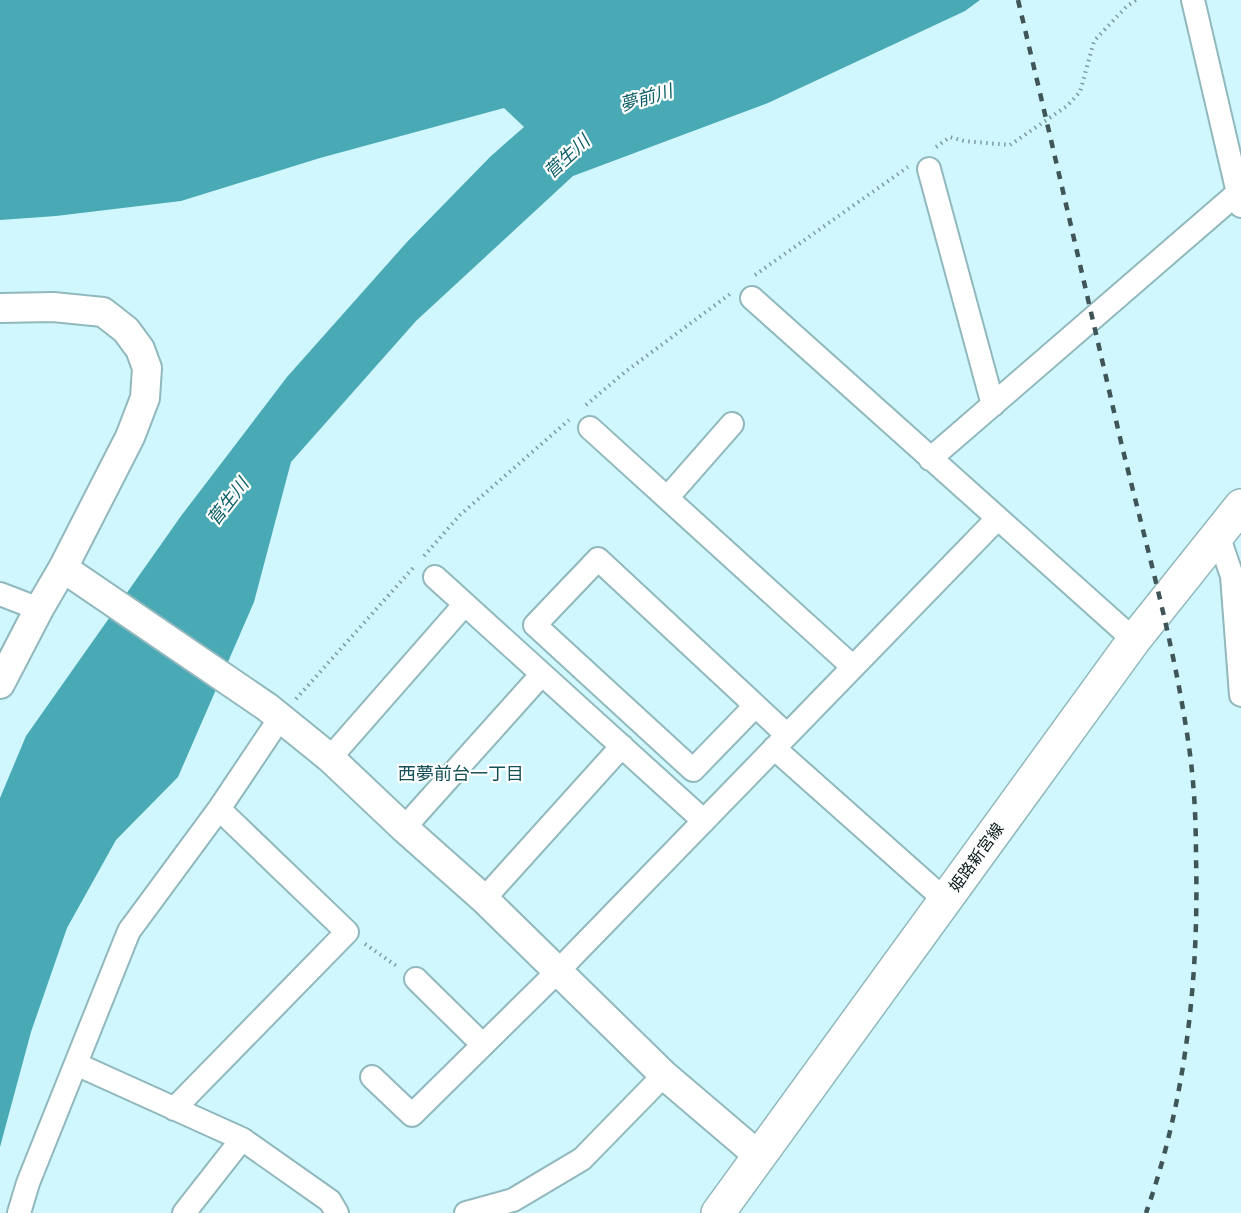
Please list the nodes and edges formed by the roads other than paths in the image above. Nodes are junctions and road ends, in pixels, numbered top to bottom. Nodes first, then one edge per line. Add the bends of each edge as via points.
1 (1193, 0) edge
2 (924, 161) road end
3 (1240, 197) edge
4 (746, 289) road end
5 (0, 308) edge
6 (993, 405) junction
7 (581, 418) road end
8 (732, 424) dead end
9 (930, 459) junction
10 (667, 498) junction
11 (1241, 506) edge
12 (998, 519) junction
13 (1218, 535) junction
14 (72, 573) junction
15 (435, 577) dead end
16 (0, 594) edge
17 (465, 604) junction
18 (39, 609) junction
19 (1134, 640) junction
20 (853, 667) junction
21 (542, 674) junction
22 (0, 684) edge
23 (1241, 695) edge
24 (755, 706) dead end
25 (274, 713) junction
26 (781, 742) junction
27 (622, 746) junction
28 (330, 758) junction
29 (219, 809) junction
30 (704, 821) junction
31 (404, 828) junction
32 (484, 899) junction
33 (945, 900) junction
34 (558, 971) junction
35 (416, 979) road end
36 (483, 1045) junction
37 (76, 1064) junction
38 (664, 1076) junction
39 (372, 1077) dead end
40 (174, 1109) junction
41 (242, 1139) junction
42 (759, 1156) junction
43 (20, 1213) edge
44 (184, 1213) edge
45 (337, 1213) edge
46 (466, 1213) edge
47 (718, 1213) edge

1 - 3 street
2 - 6 street
3 - 6 street
4 - 9 street
5 - 14 street via 53,307 103,312 126,330 140,349 147,369 145,398
6 - 9 street
7 - 10 street
8 - 10 street
9 - 12 street
10 - 20 street
11 - 13 main road, 姫路新宮線
12 - 19 street
12 - 20 street
13 - 19 main road, 姫路新宮線
13 - 23 street via 1232,576
14 - 18 street
14 - 25 street
15 - 17 street
16 - 18 street
17 - 21 street
17 - 28 street
18 - 22 street
19 - 33 main road, 姫路新宮線
20 - 26 street
21 - 27 street
21 - 31 street
24 - 26 street via 693,770 535,625 598,559
25 - 28 street
25 - 29 street
26 - 30 street
26 - 33 street
27 - 30 street
27 - 32 street
28 - 31 street
29 - 37 street via 129,931
29 - 40 street via 347,932
30 - 34 street
31 - 32 street
32 - 34 street
33 - 42 main road, 姫路新宮線
34 - 36 street
34 - 38 street
35 - 36 street
36 - 39 street via 412,1115
37 - 40 street
37 - 43 street via 28,1183
38 - 42 street
38 - 46 street via 582,1159 513,1200
40 - 41 street
41 - 44 street
41 - 45 street via 330,1201
42 - 47 main road, 姫路新宮線

